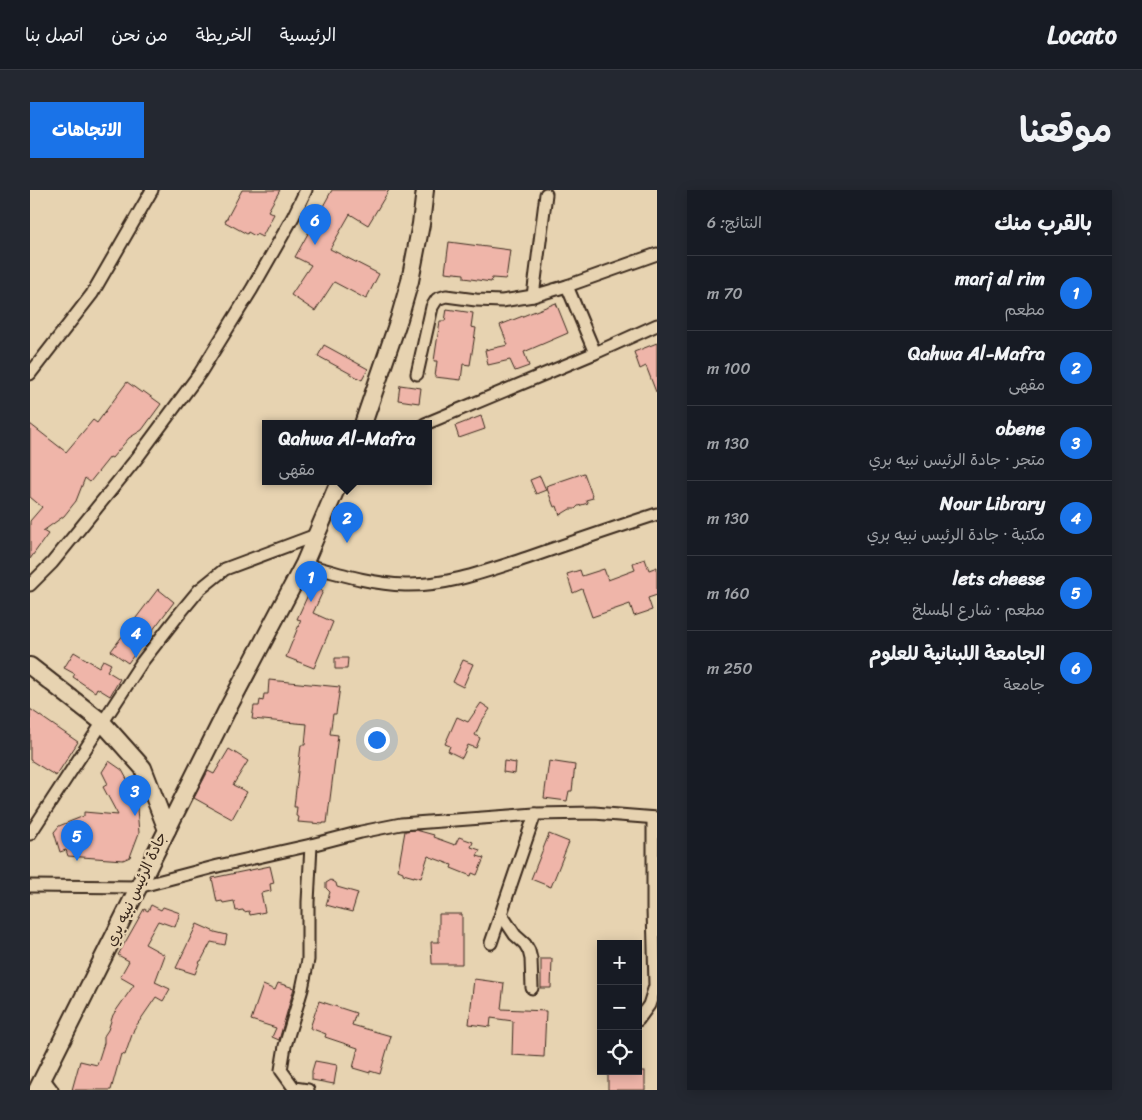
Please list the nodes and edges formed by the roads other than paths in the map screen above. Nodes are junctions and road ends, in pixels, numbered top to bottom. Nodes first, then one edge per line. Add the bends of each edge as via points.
1 (152, 190) edge
2 (306, 190) edge
3 (425, 190) edge
4 (546, 194) dead end
5 (657, 254) edge
6 (567, 286) junction
7 (532, 296) junction
8 (657, 325) edge
9 (595, 353) junction
10 (30, 374) edge
11 (417, 374) dead end
12 (364, 420) edge
13 (432, 421) edge
14 (338, 485) edge
15 (657, 514) edge
16 (316, 535) junction
17 (304, 564) junction
18 (30, 585) edge
19 (30, 666) edge
20 (102, 722) junction
21 (535, 814) junction
22 (655, 818) edge
23 (167, 830) junction
24 (30, 834) edge
25 (311, 845) junction
26 (30, 886) edge
27 (138, 887) junction
28 (501, 914) junction
29 (491, 943) dead end
30 (532, 988) dead end
31 (642, 1015) edge
32 (44, 1086) edge
33 (308, 1090) edge

1 - 10 street via 92,294
2 - 18 street via 252,289 200,373 137,458 52,563
3 - 12 street via 410,281
4 - 7 street
5 - 6 street
6 - 7 street
6 - 9 street
7 - 11 street via 502,301 446,296 437,299 432,307
8 - 9 street
9 - 13 street
14 - 16 street
15 - 17 street via 455,580 424,585 380,583
16 - 17 street
16 - 20 street via 225,569 199,590 142,662
17 - 23 street
19 - 20 street, جادة الرئيس نبيه بري
20 - 23 street, جادة الرئيس نبيه بري via 143,768
20 - 24 street
21 - 22 street via 594,813
21 - 25 street via 401,824
21 - 28 street
22 - 31 street via 655,986
23 - 27 street, جادة الرئيس نبيه بري
25 - 27 street
25 - 33 street via 308,960 281,1070 294,1088
26 - 27 street
27 - 32 street, جادة الرئيس نبيه بري
28 - 29 street
28 - 30 street via 529,951

